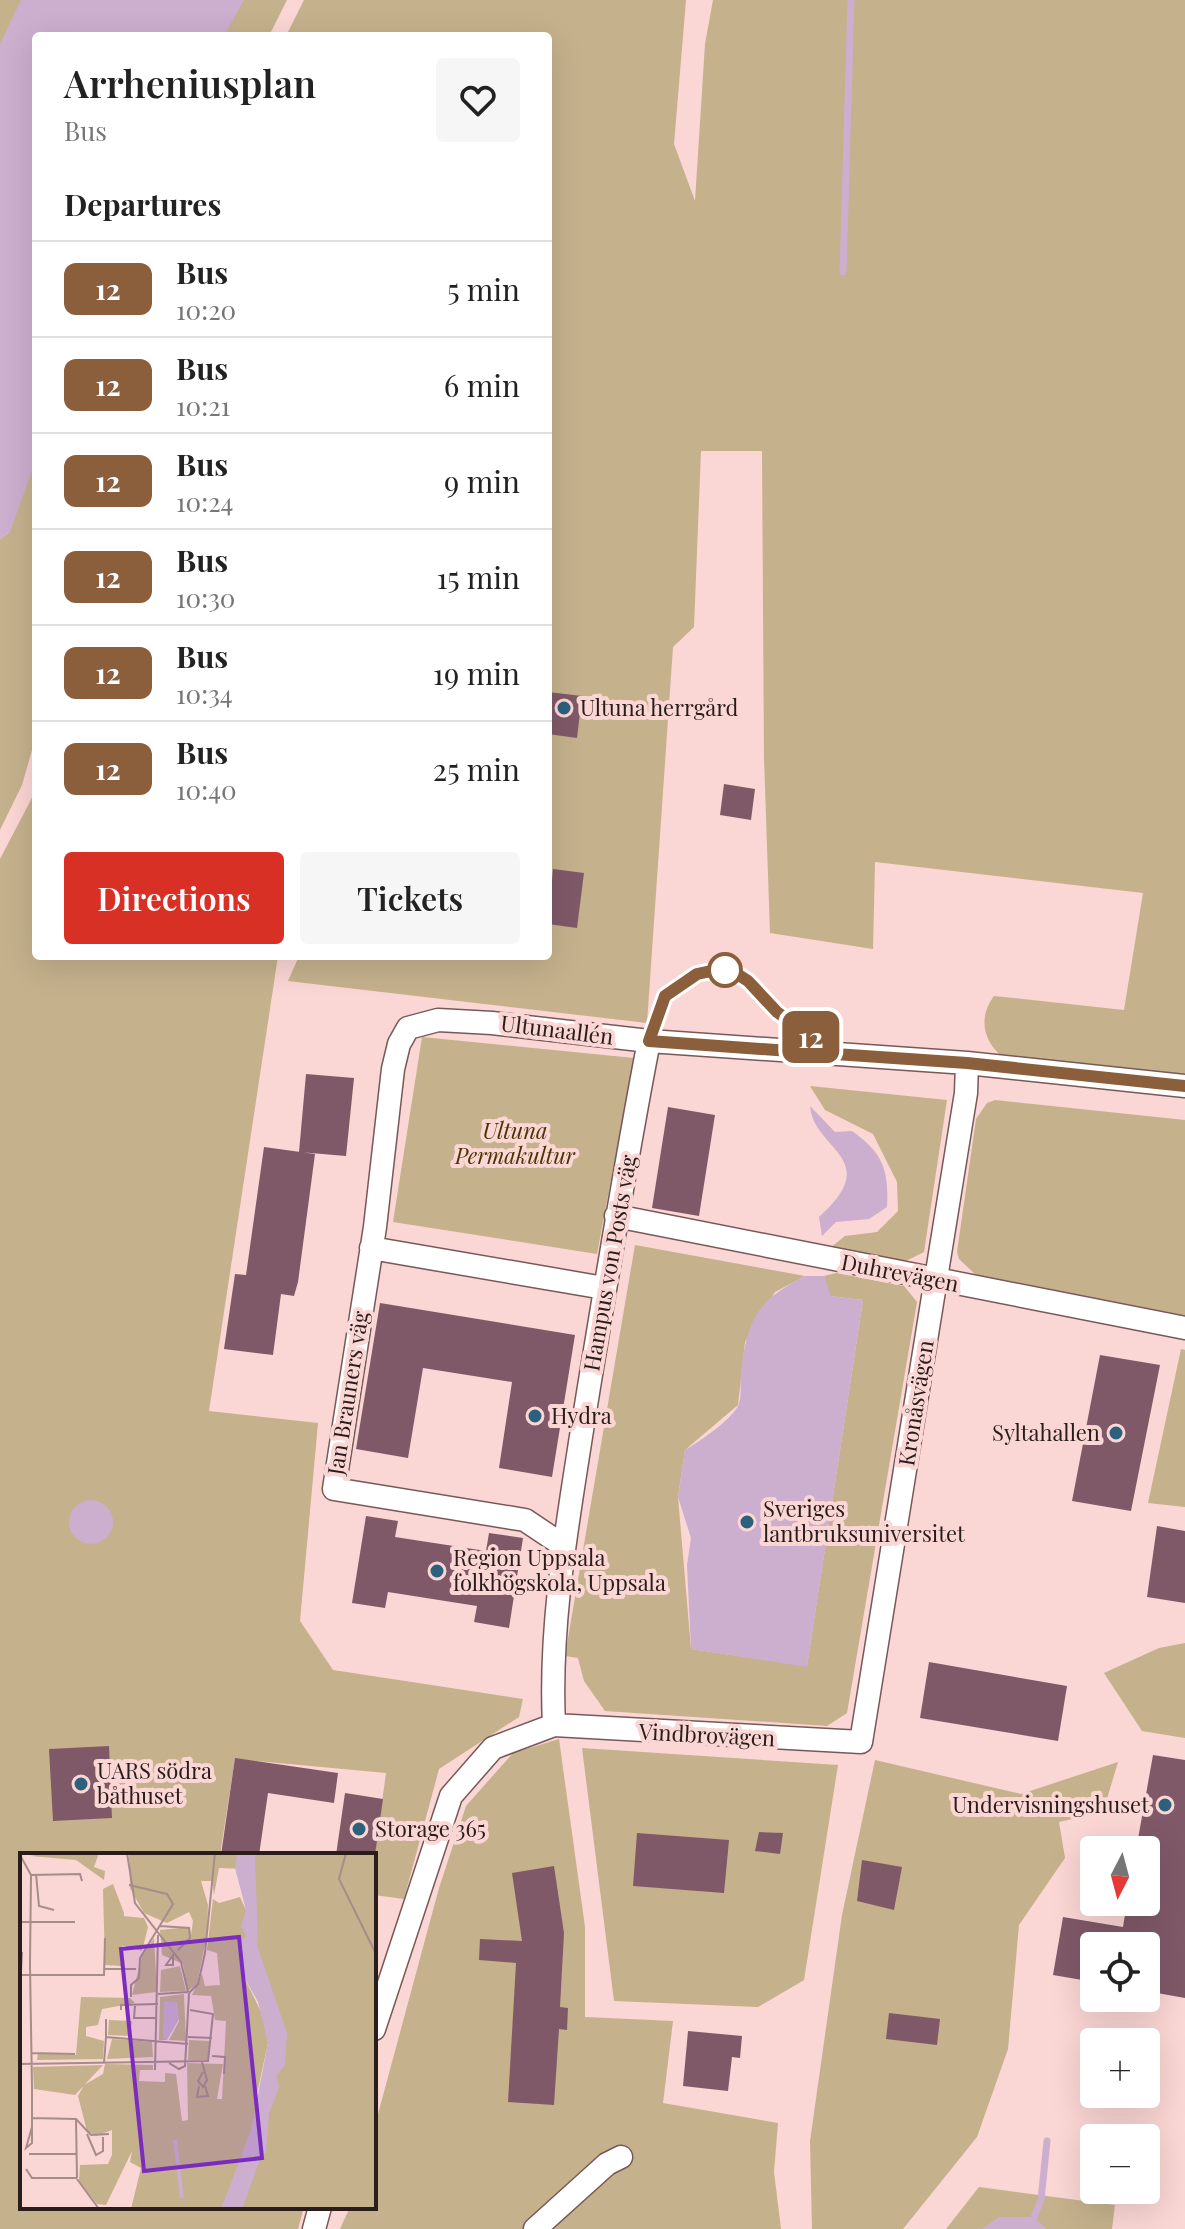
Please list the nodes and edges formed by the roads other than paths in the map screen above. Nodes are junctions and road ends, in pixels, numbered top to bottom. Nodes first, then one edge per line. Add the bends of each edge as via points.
1 (649, 1041) junction
2 (967, 1063) junction
3 (1185, 1086) edge
4 (616, 1216) junction
5 (371, 1248) junction
6 (935, 1279) junction
7 (604, 1288) junction
8 (1185, 1328) edge
9 (564, 1546) junction
10 (554, 1725) junction
11 (861, 1742) joint
12 (376, 2023) edge
13 (621, 2157) dead end
14 (319, 2209) edge
15 (314, 2229) edge
16 (535, 2229) edge

1 - 2 street, Ultunaallén
1 - 4 street, Hampus von Posts väg
1 - 5 street, Ultunaallén via 438,1020 408,1028 393,1069
2 - 3 street, Ultunaallén
2 - 6 street, Kronåsvägen
4 - 6 street, Duhrevägen
4 - 7 street, Hampus von Posts väg
5 - 7 street
5 - 9 street, Jan Brauners väg via 334,1489 525,1520
6 - 8 street, Duhrevägen
6 - 11 street, Kronåsvägen
7 - 9 street, Hampus von Posts väg
9 - 10 street, Hampus von Posts väg via 551,1680
10 - 11 street, Vindbrovägen
10 - 12 street via 493,1748 451,1796
13 - 16 street
14 - 15 street

